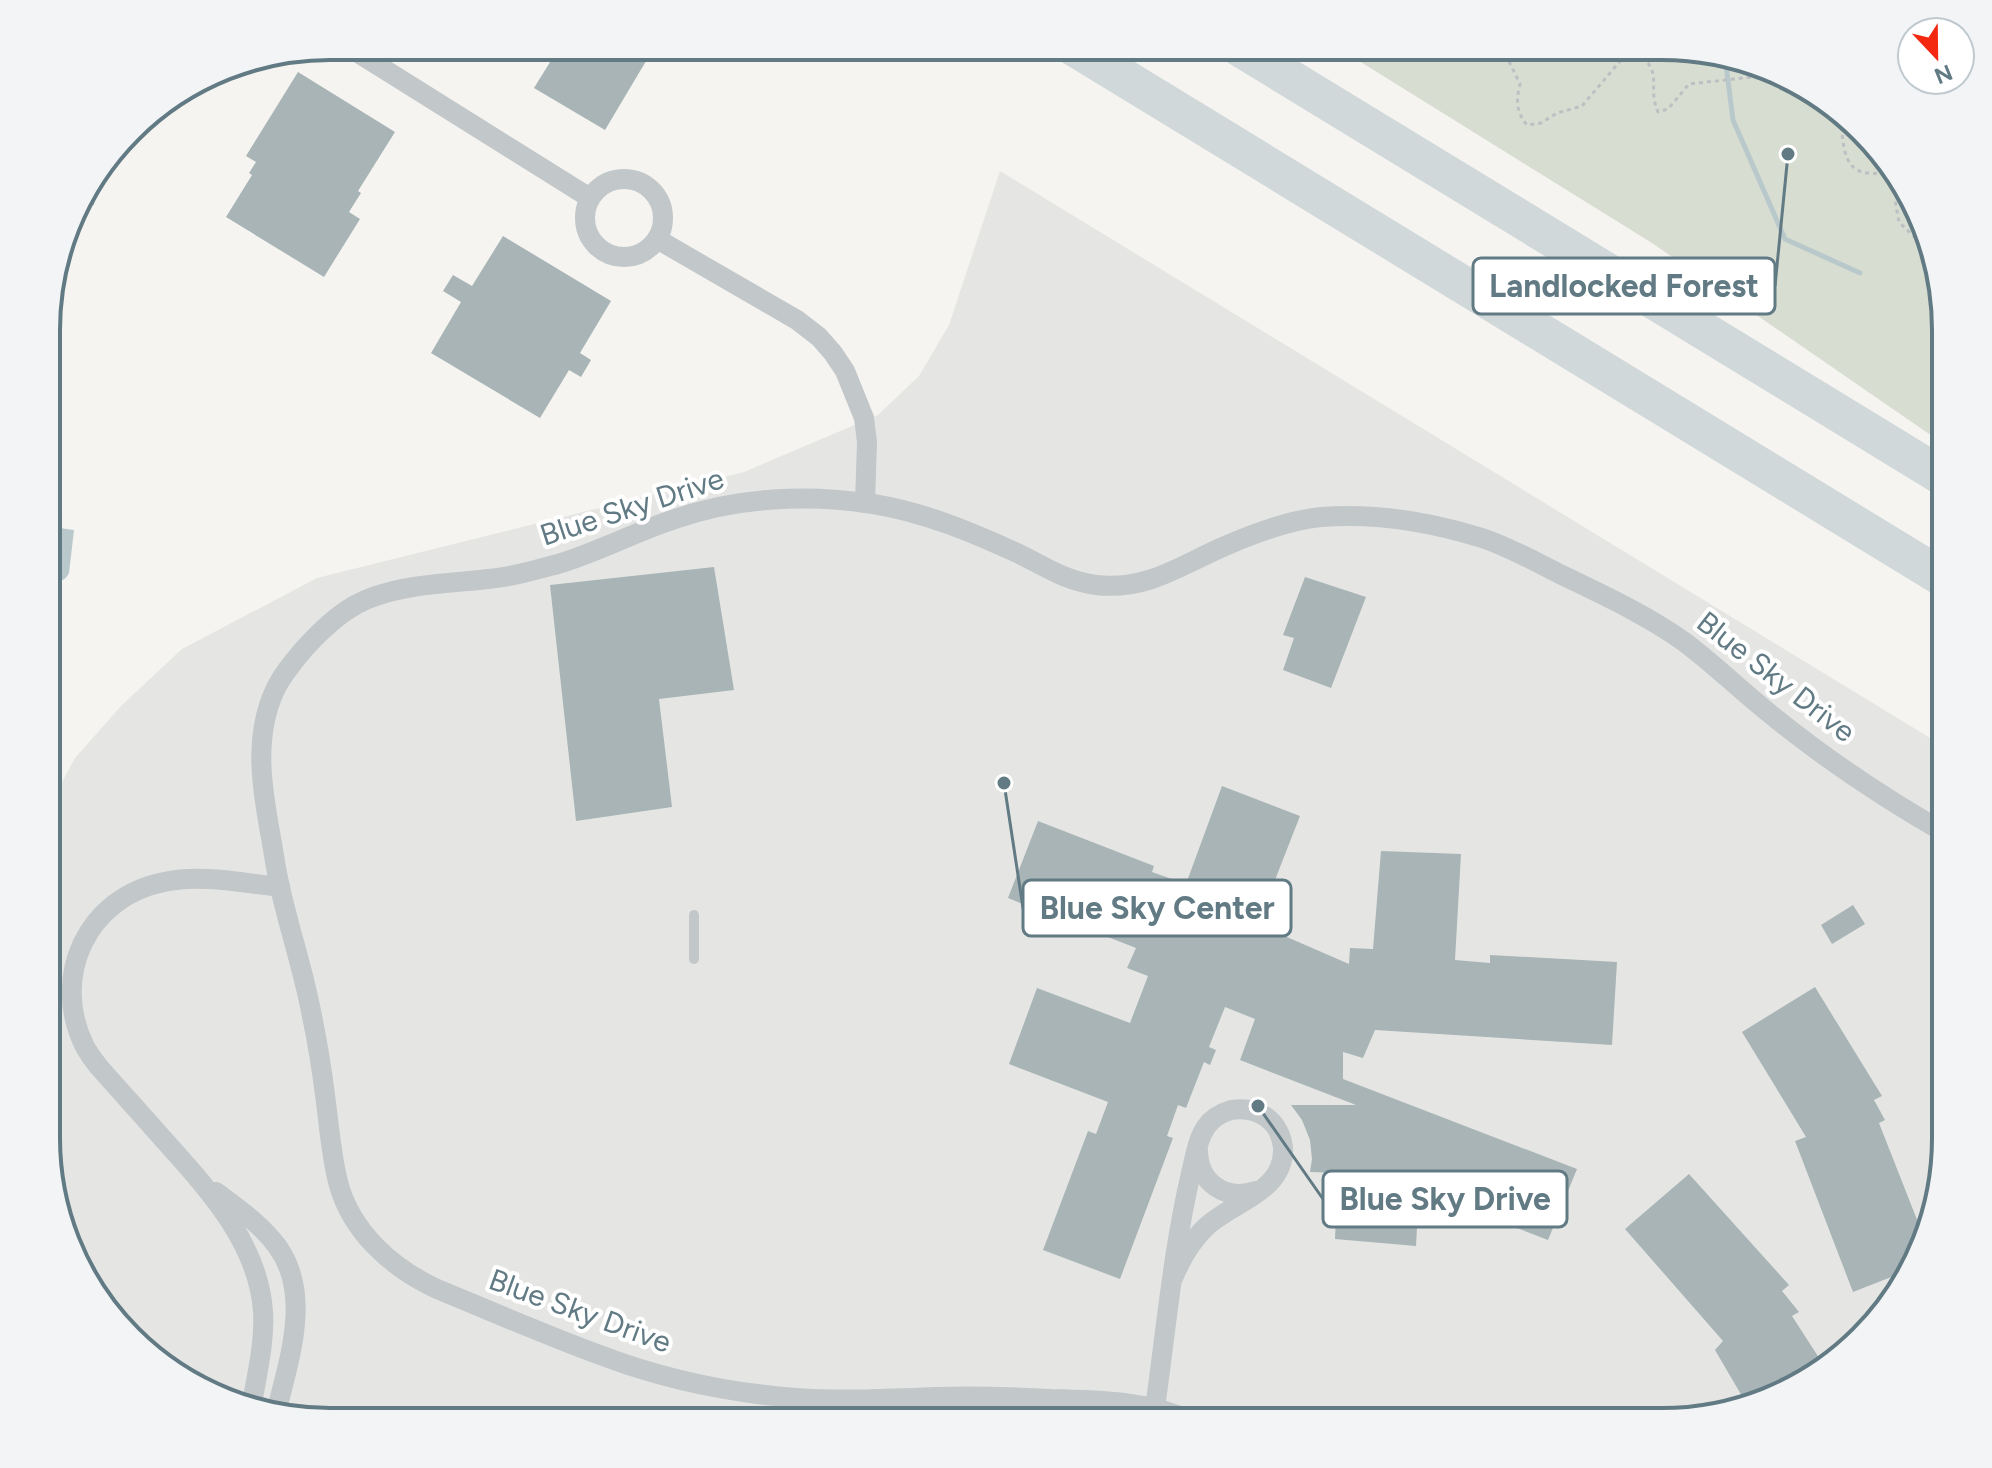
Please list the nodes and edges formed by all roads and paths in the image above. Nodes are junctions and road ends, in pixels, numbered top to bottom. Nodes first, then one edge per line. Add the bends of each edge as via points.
1 (371, 61) edge
2 (1097, 61) edge
3 (1262, 61) edge
4 (1511, 61) edge
5 (1620, 61) edge
6 (1648, 61) edge
7 (1754, 77) edge
8 (1842, 130) edge
9 (1882, 173) edge
10 (590, 198) junction
11 (1898, 199) edge
12 (657, 239) junction
13 (1916, 239) edge
14 (1931, 469) edge
15 (865, 503) junction
16 (1931, 570) edge
17 (1931, 824) edge
18 (280, 887) junction
19 (694, 915) dead end
20 (694, 959) dead end
21 (1200, 1138) junction
22 (197, 1177) junction
23 (1260, 1190) junction
24 (1173, 1278) junction
25 (253, 1397) edge
26 (278, 1403) edge
27 (1136, 1408) edge
28 (1159, 1408) edge

1 - 10 street
2 - 16 highway
3 - 14 highway
4 - 5 path via 1520,84 1519,116 1527,125 1582,106
6 - 7 path via 1658,112 1668,109 1689,84
8 - 9 path via 1854,169
10 - 12 street via 584,223 590,240 603,252 632,257
10 - 12 street via 613,180 638,181 661,204 664,216
11 - 13 path via 1899,222
12 - 15 street via 797,320 833,353 864,418
15 - 17 street, Blue Sky Drive via 941,520 1060,576 1094,585 1153,580 1230,543 1316,517 1420,523 1489,540 1628,607 1682,641 1848,772
15 - 18 street, Blue Sky Drive via 755,500 683,516 539,569 366,598 317,635 289,667 265,716 261,778
18 - 22 street via 201,879 144,888 94,923 75,961 73,1007 86,1049
18 - 27 street, Blue Sky Drive via 321,1062 339,1186 367,1237 412,1277 602,1356 741,1391 843,1400 1090,1400
19 - 20 lane
21 - 23 street via 1198,1161 1211,1183 1230,1194
21 - 23 street via 1211,1121 1228,1111 1246,1109 1266,1117 1281,1136 1283,1158 1278,1173
21 - 24 street
22 - 25 street via 240,1236 259,1284 263,1338
22 - 26 street via 265,1233 287,1264 296,1315
23 - 24 street via 1208,1225
24 - 28 street

